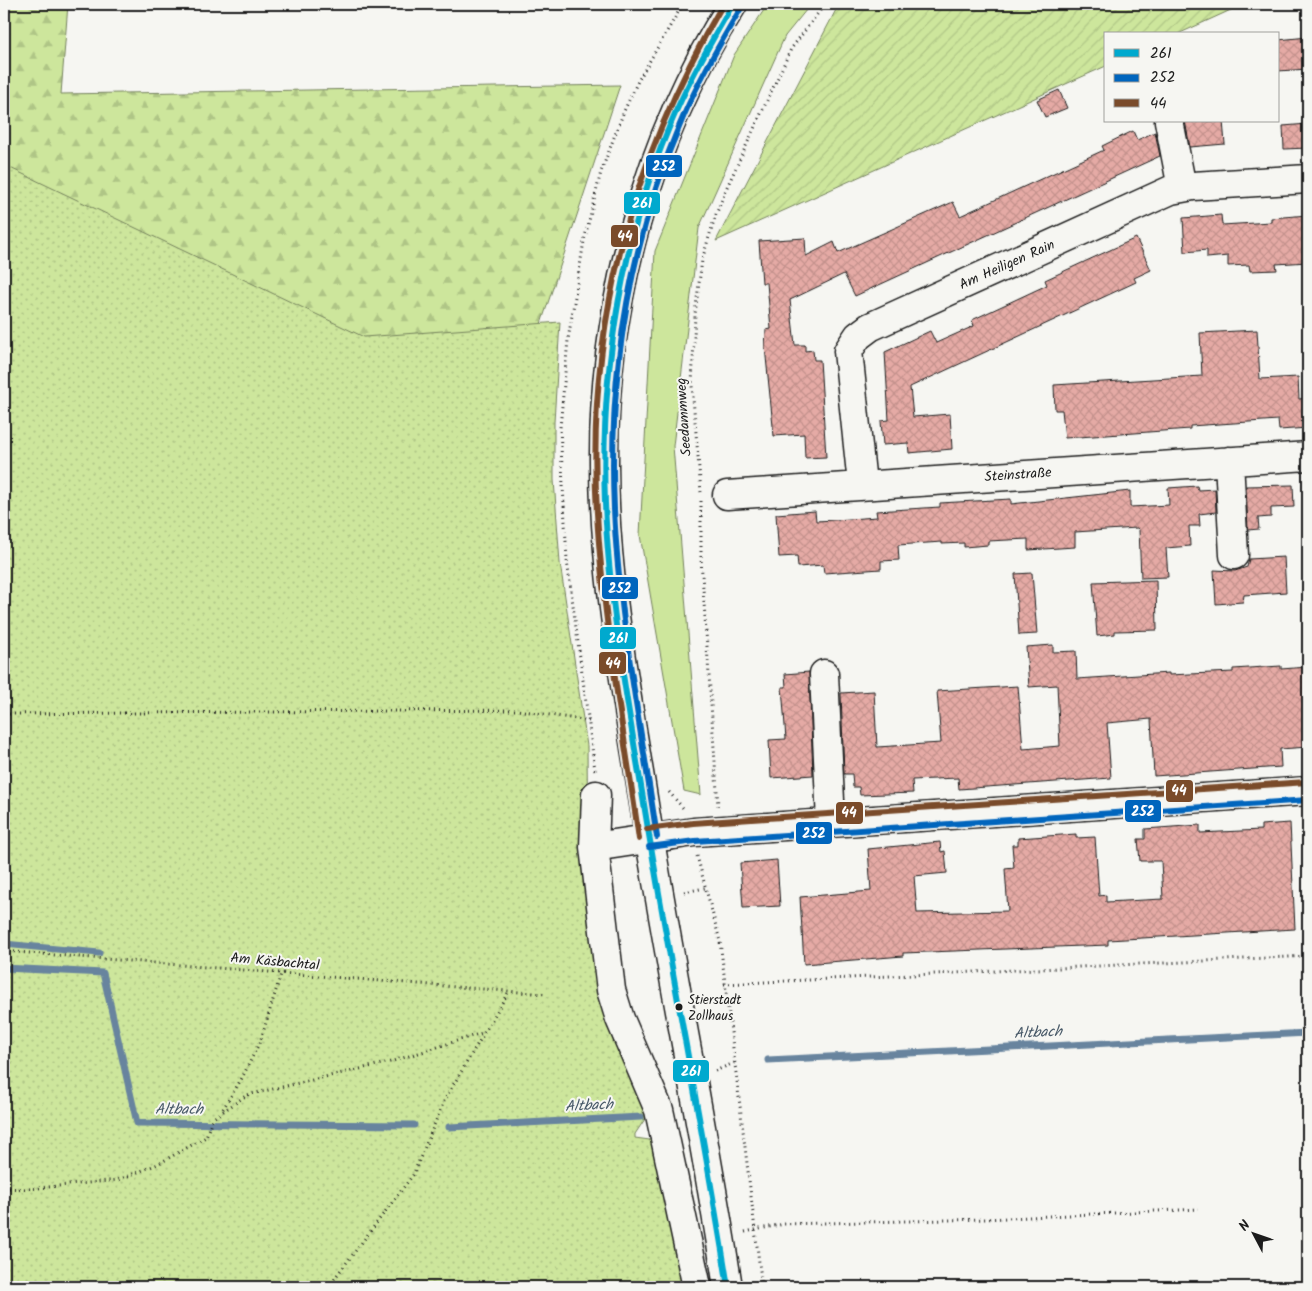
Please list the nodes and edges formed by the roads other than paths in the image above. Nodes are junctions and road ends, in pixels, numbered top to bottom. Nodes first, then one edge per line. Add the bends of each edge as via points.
1 (733, 4) edge
2 (1169, 122) edge
3 (1308, 179) edge
4 (1182, 188) junction
5 (1308, 456) edge
6 (1229, 461) junction
7 (862, 484) junction
8 (727, 495) dead end
9 (1234, 556) dead end
10 (824, 674) dead end
11 (1308, 791) edge
12 (596, 795) road end
13 (832, 822) junction
14 (648, 838) junction
15 (594, 846) junction
16 (697, 1287) edge
17 (728, 1287) edge

1 - 14 street via 695,71 648,183 631,241 609,360 604,464 606,523 623,677
2 - 4 street
3 - 4 street, Am Heiligen Rain
4 - 7 street, Am Heiligen Rain via 1171,190 878,323 858,336 848,351
5 - 6 street, Steinstraße
6 - 7 street, Steinstraße
6 - 9 street
7 - 8 street, Steinstraße
10 - 13 street
11 - 13 street
12 - 15 street
13 - 14 street
14 - 15 street
14 - 17 street via 694,1079
15 - 16 street via 611,990 659,1110

